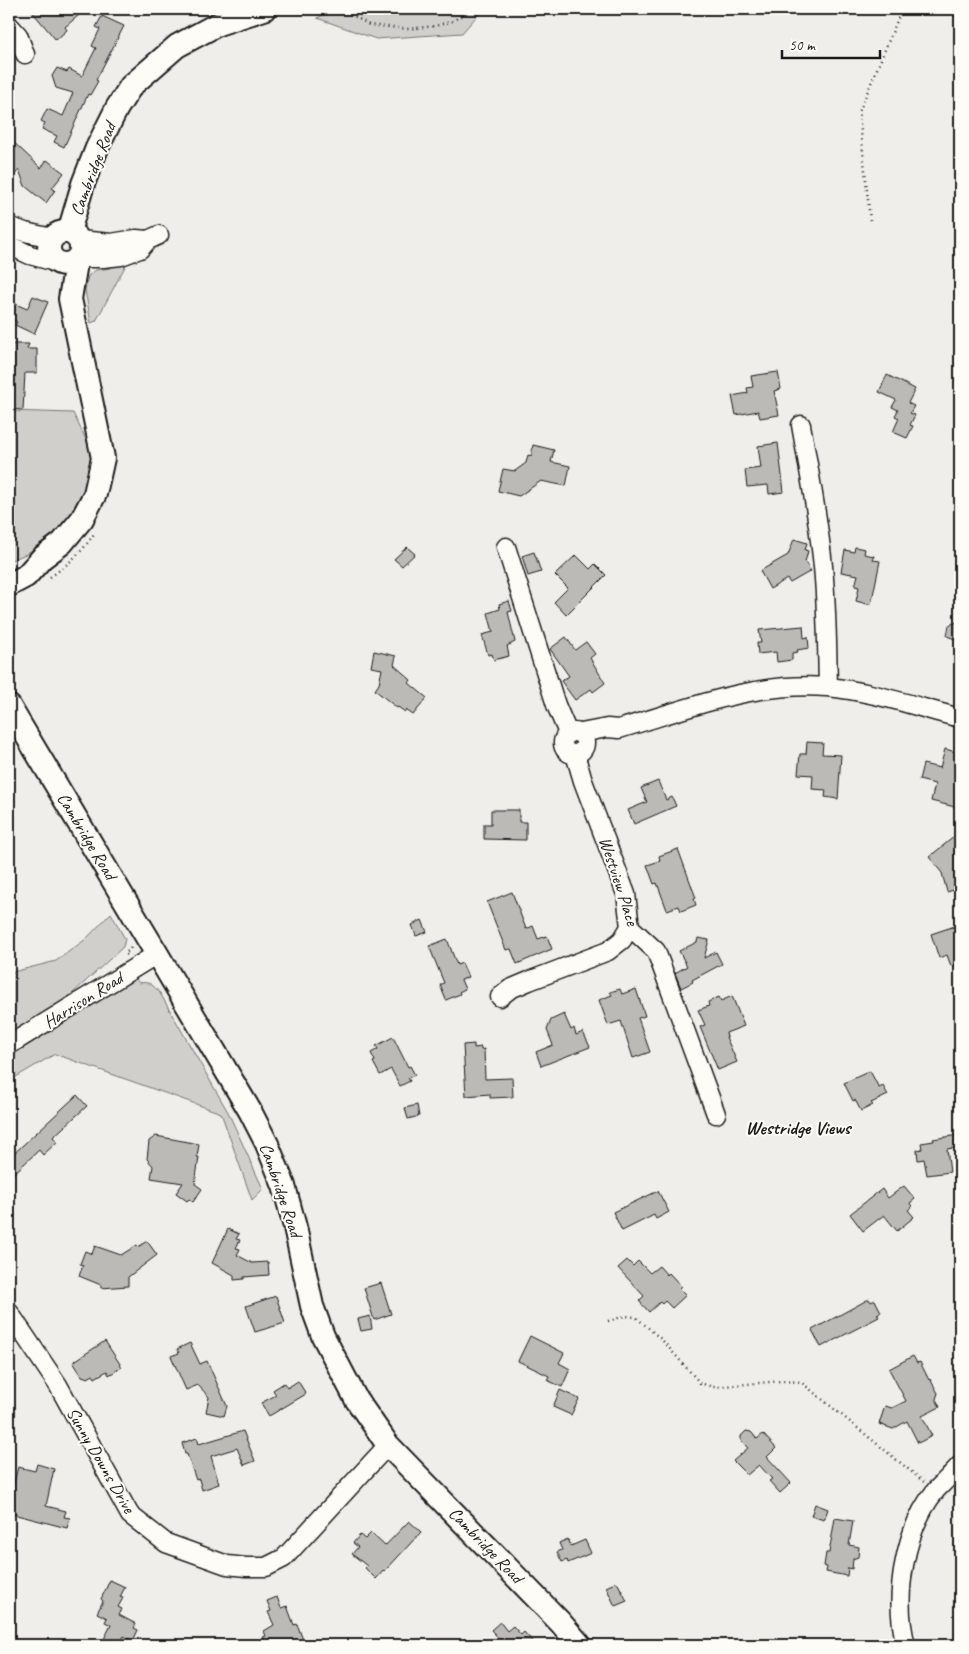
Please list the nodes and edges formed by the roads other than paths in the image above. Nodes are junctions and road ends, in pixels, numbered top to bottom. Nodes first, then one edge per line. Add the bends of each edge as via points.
1 (264, 9) edge
2 (9, 25) edge
3 (25, 54) dead end
4 (9, 226) edge
5 (154, 238) dead end
6 (9, 245) edge
7 (67, 251) junction
8 (800, 425) dead end
9 (506, 546) dead end
10 (42, 558) junction
11 (9, 568) edge
12 (9, 586) edge
13 (828, 687) junction
14 (12, 710) edge
15 (960, 718) edge
16 (577, 742) junction
17 (630, 927) junction
18 (158, 954) junction
19 (500, 997) dead end
20 (9, 1046) edge
21 (716, 1114) dead end
22 (9, 1312) edge
23 (388, 1445) junction
24 (960, 1465) edge
25 (580, 1645) edge
26 (906, 1645) edge

1 - 7 main road, Cambridge Road via 218,24 177,46 131,86 97,148 83,184
2 - 3 street via 18,35
4 - 7 street
5 - 7 street
6 - 7 street via 30,255
7 - 10 main road, Cambridge Road via 75,269 70,299 103,458 95,494 82,519 62,543
8 - 13 street via 822,558
9 - 16 street, Westview Place via 556,705
10 - 11 main road, Cambridge Road
10 - 12 main road, Cambridge Road via 26,576
13 - 15 street
13 - 16 street via 801,686 745,692 619,729 608,738
14 - 18 main road, Cambridge Road
16 - 17 street, Westview Place via 583,781 626,894
17 - 19 street via 622,940 608,952 529,981
17 - 21 street, Westview Place via 656,951
18 - 20 street, Harrison Road
18 - 23 main road, Cambridge Road via 266,1144 284,1186 296,1227 312,1306 322,1336 356,1399
22 - 23 street, Sunny Downs Drive via 58,1384 130,1515 166,1543 183,1550 227,1565 246,1567 266,1566 284,1558
23 - 25 main road, Cambridge Road
24 - 26 street via 935,1492 911,1539 901,1589

